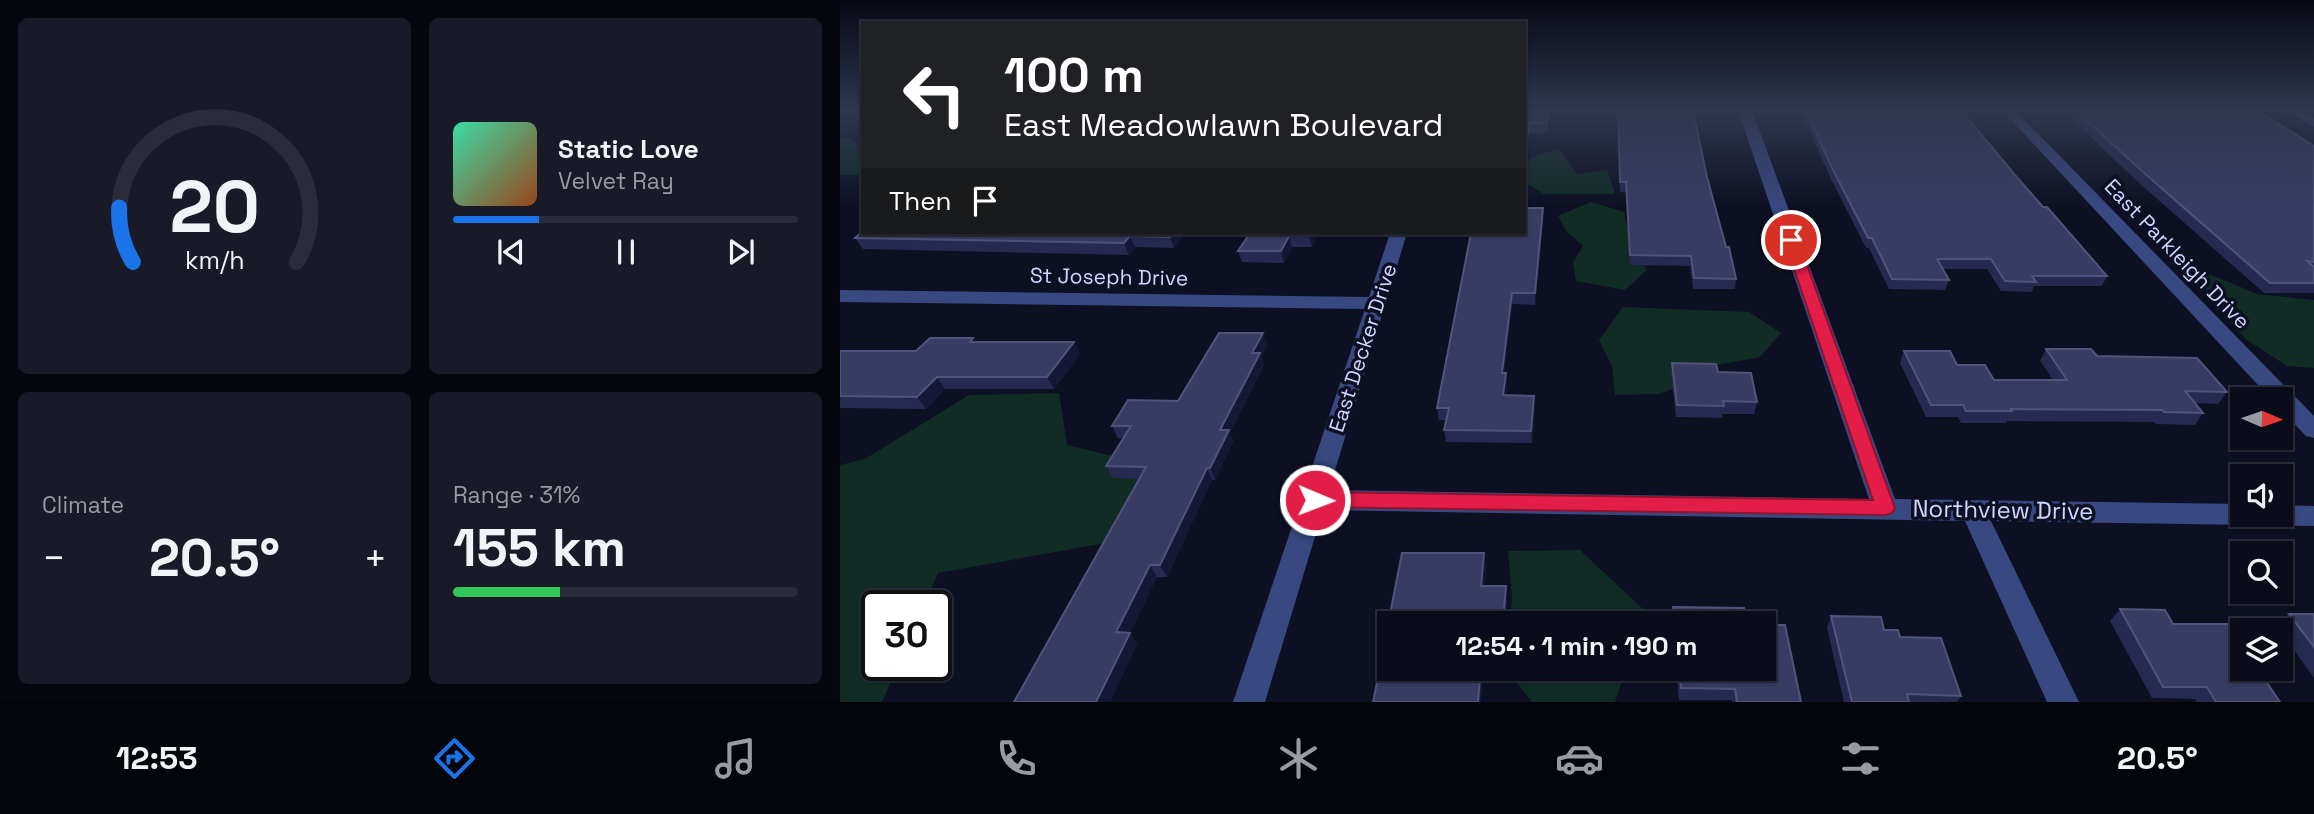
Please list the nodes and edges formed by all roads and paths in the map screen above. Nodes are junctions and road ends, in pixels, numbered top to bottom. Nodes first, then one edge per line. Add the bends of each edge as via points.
1 (1757, 143) edge
2 (2039, 143) edge
3 (1398, 235) edge
4 (840, 296) edge
5 (1377, 303) junction
6 (2314, 430) edge
7 (1315, 500) junction
8 (1885, 508) junction
9 (1973, 510) junction
10 (2314, 516) edge
11 (1249, 702) edge
12 (2063, 702) edge

1 - 8 street
2 - 6 street, East Parkleigh Drive
3 - 5 street, East Decker Drive
4 - 5 street, St Joseph Drive
5 - 7 street, East Decker Drive
7 - 8 street, Northview Drive
7 - 11 street, East Decker Drive
8 - 9 street, Northview Drive
9 - 10 street, Northview Drive
9 - 12 street

